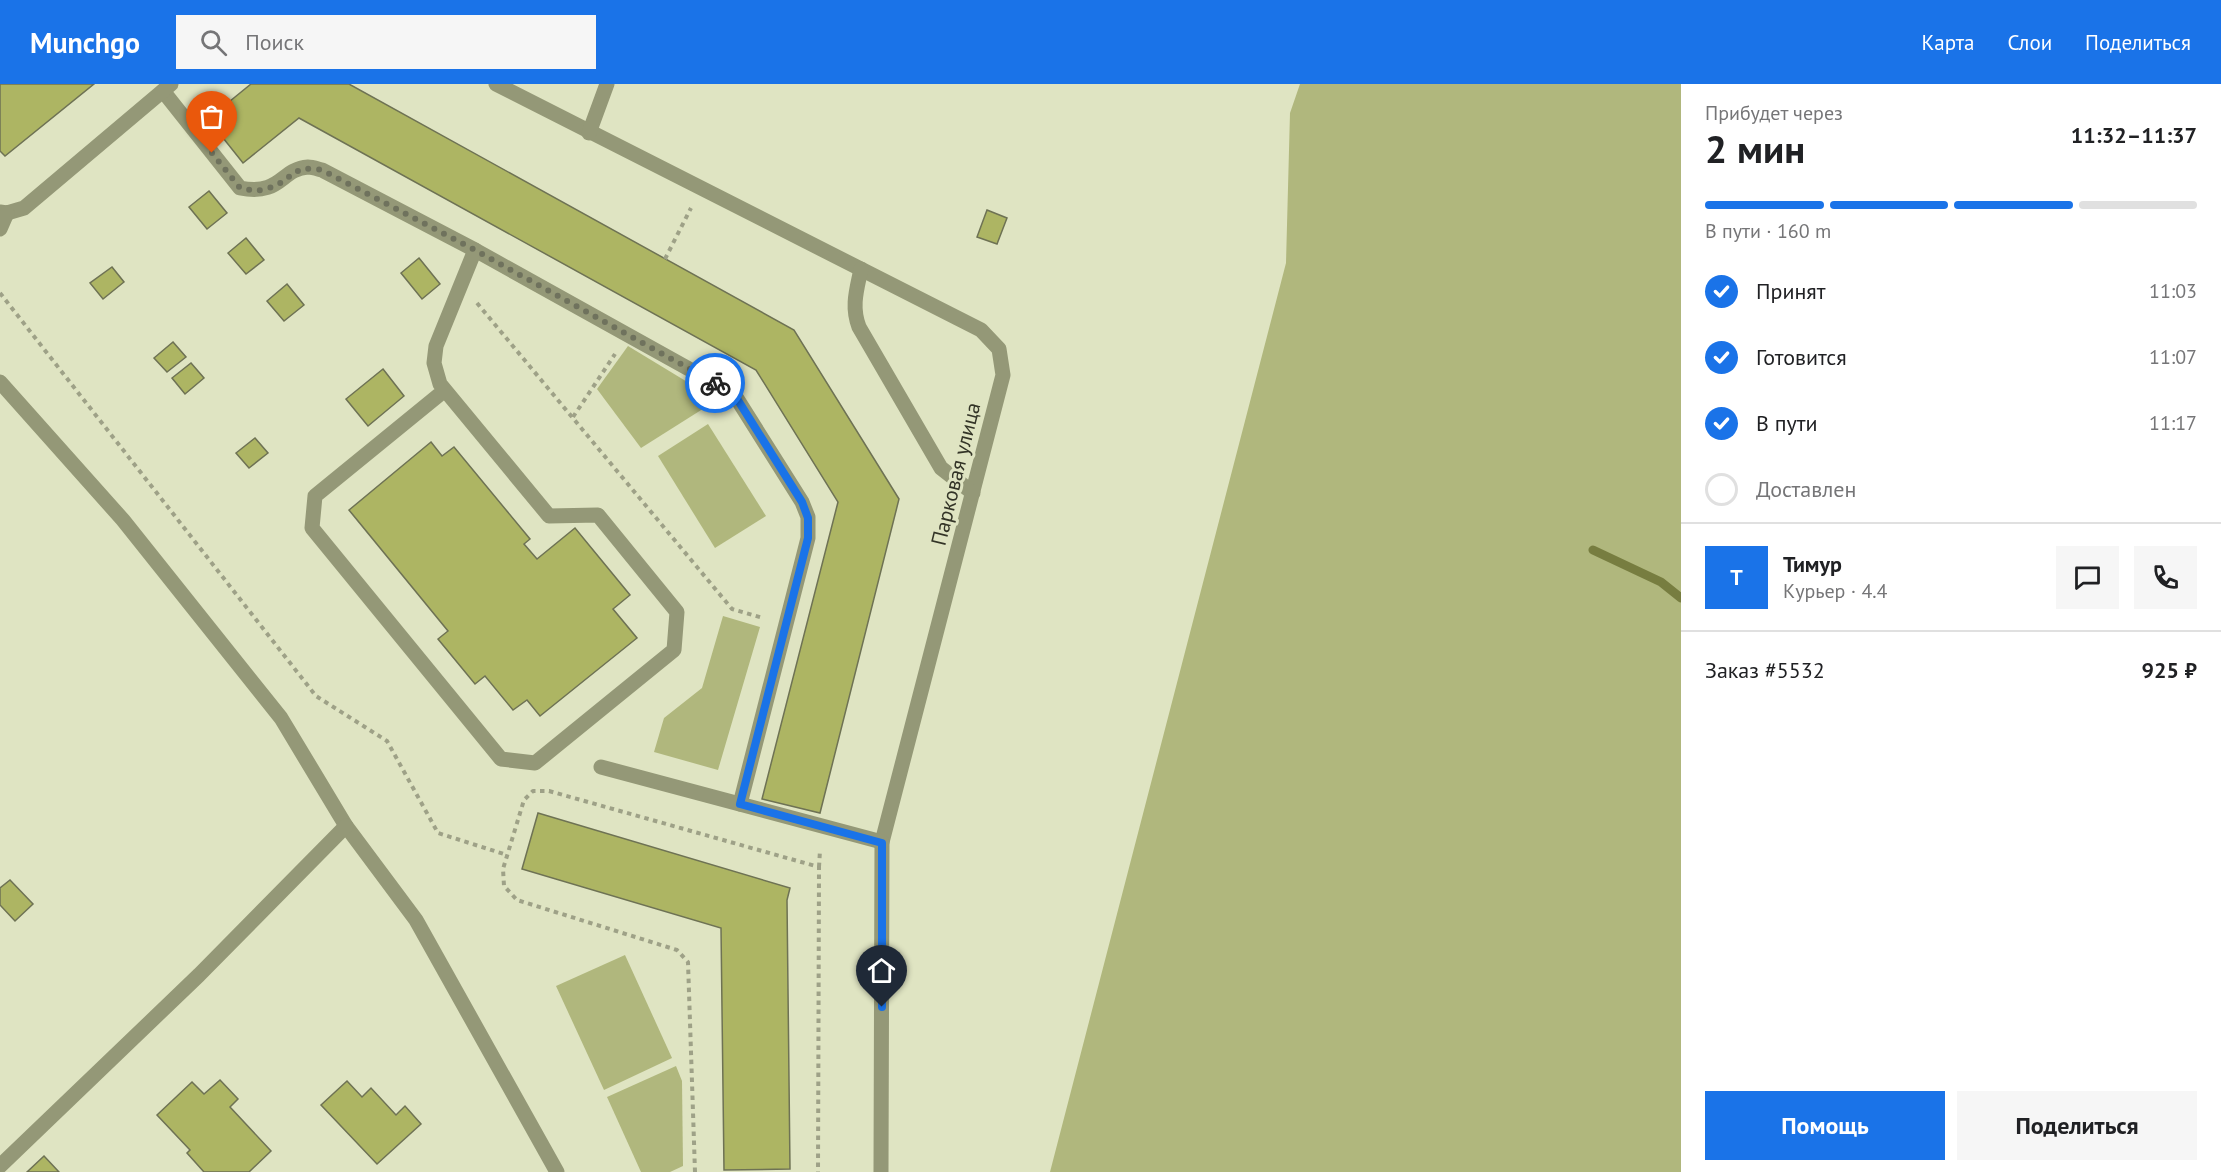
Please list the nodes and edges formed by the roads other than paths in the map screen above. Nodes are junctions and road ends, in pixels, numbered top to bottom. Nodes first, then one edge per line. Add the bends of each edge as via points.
1 (496, 84) edge
2 (607, 84) edge
3 (167, 87) edge
4 (589, 133) junction
5 (3, 212) edge
6 (0, 229) edge
7 (475, 250) junction
8 (861, 269) junction
9 (0, 382) edge
10 (445, 390) junction
11 (973, 493) junction
12 (601, 767) dead end
13 (740, 804) junction
14 (345, 826) junction
15 (882, 843) junction
16 (0, 1166) edge
17 (557, 1172) edge
18 (880, 1172) edge

1 - 4 street, Парковая улица
2 - 4 street
3 - 5 street via 24,208
3 - 7 street via 240,188 271,188 308,167 322,170
4 - 8 street, Парковая улица
5 - 6 street
7 - 10 street via 436,346 434,363
7 - 13 street via 734,394 802,502 808,518 808,538
8 - 11 street via 854,303 859,327 941,468
8 - 11 street, Парковая улица via 981,330 999,349 1003,375
9 - 14 street via 123,520 281,718
10 - 10 street via 549,516 598,515 677,612 674,650 535,763 501,759 312,528 315,496
11 - 15 street, Парковая улица
12 - 13 street
13 - 15 street
14 - 16 street via 199,975
14 - 17 street via 416,920
15 - 18 street, Парковая улица

